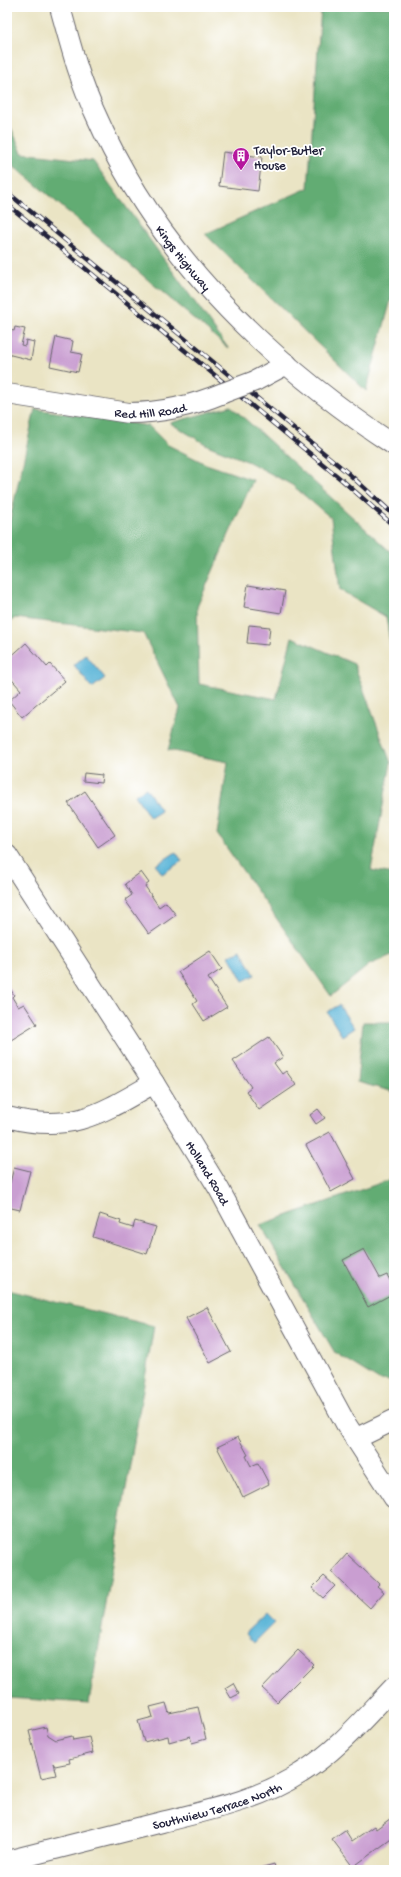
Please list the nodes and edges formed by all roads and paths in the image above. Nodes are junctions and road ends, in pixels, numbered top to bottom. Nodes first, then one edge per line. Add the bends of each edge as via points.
1 (60, 7) edge
2 (287, 364) junction
3 (7, 394) edge
4 (394, 444) edge
5 (7, 855) edge
6 (154, 1083) junction
7 (7, 1117) edge
8 (394, 1420) edge
9 (355, 1439) junction
10 (394, 1498) edge
11 (394, 1687) edge
12 (7, 1861) edge

1 - 2 street, Kings Highway via 75,61 94,112 143,204 216,297
2 - 3 street, Red Hill Road, bridge via 255,381 183,408 150,413 113,412
2 - 4 street, Kings Highway via 362,423
5 - 6 street, Holland Road
6 - 7 street via 105,1111 68,1122 34,1123
6 - 9 street, Holland Road via 220,1189
8 - 9 street
9 - 10 street, Holland Road
11 - 12 street, Southview Terrace North via 327,1754 276,1788 210,1810

